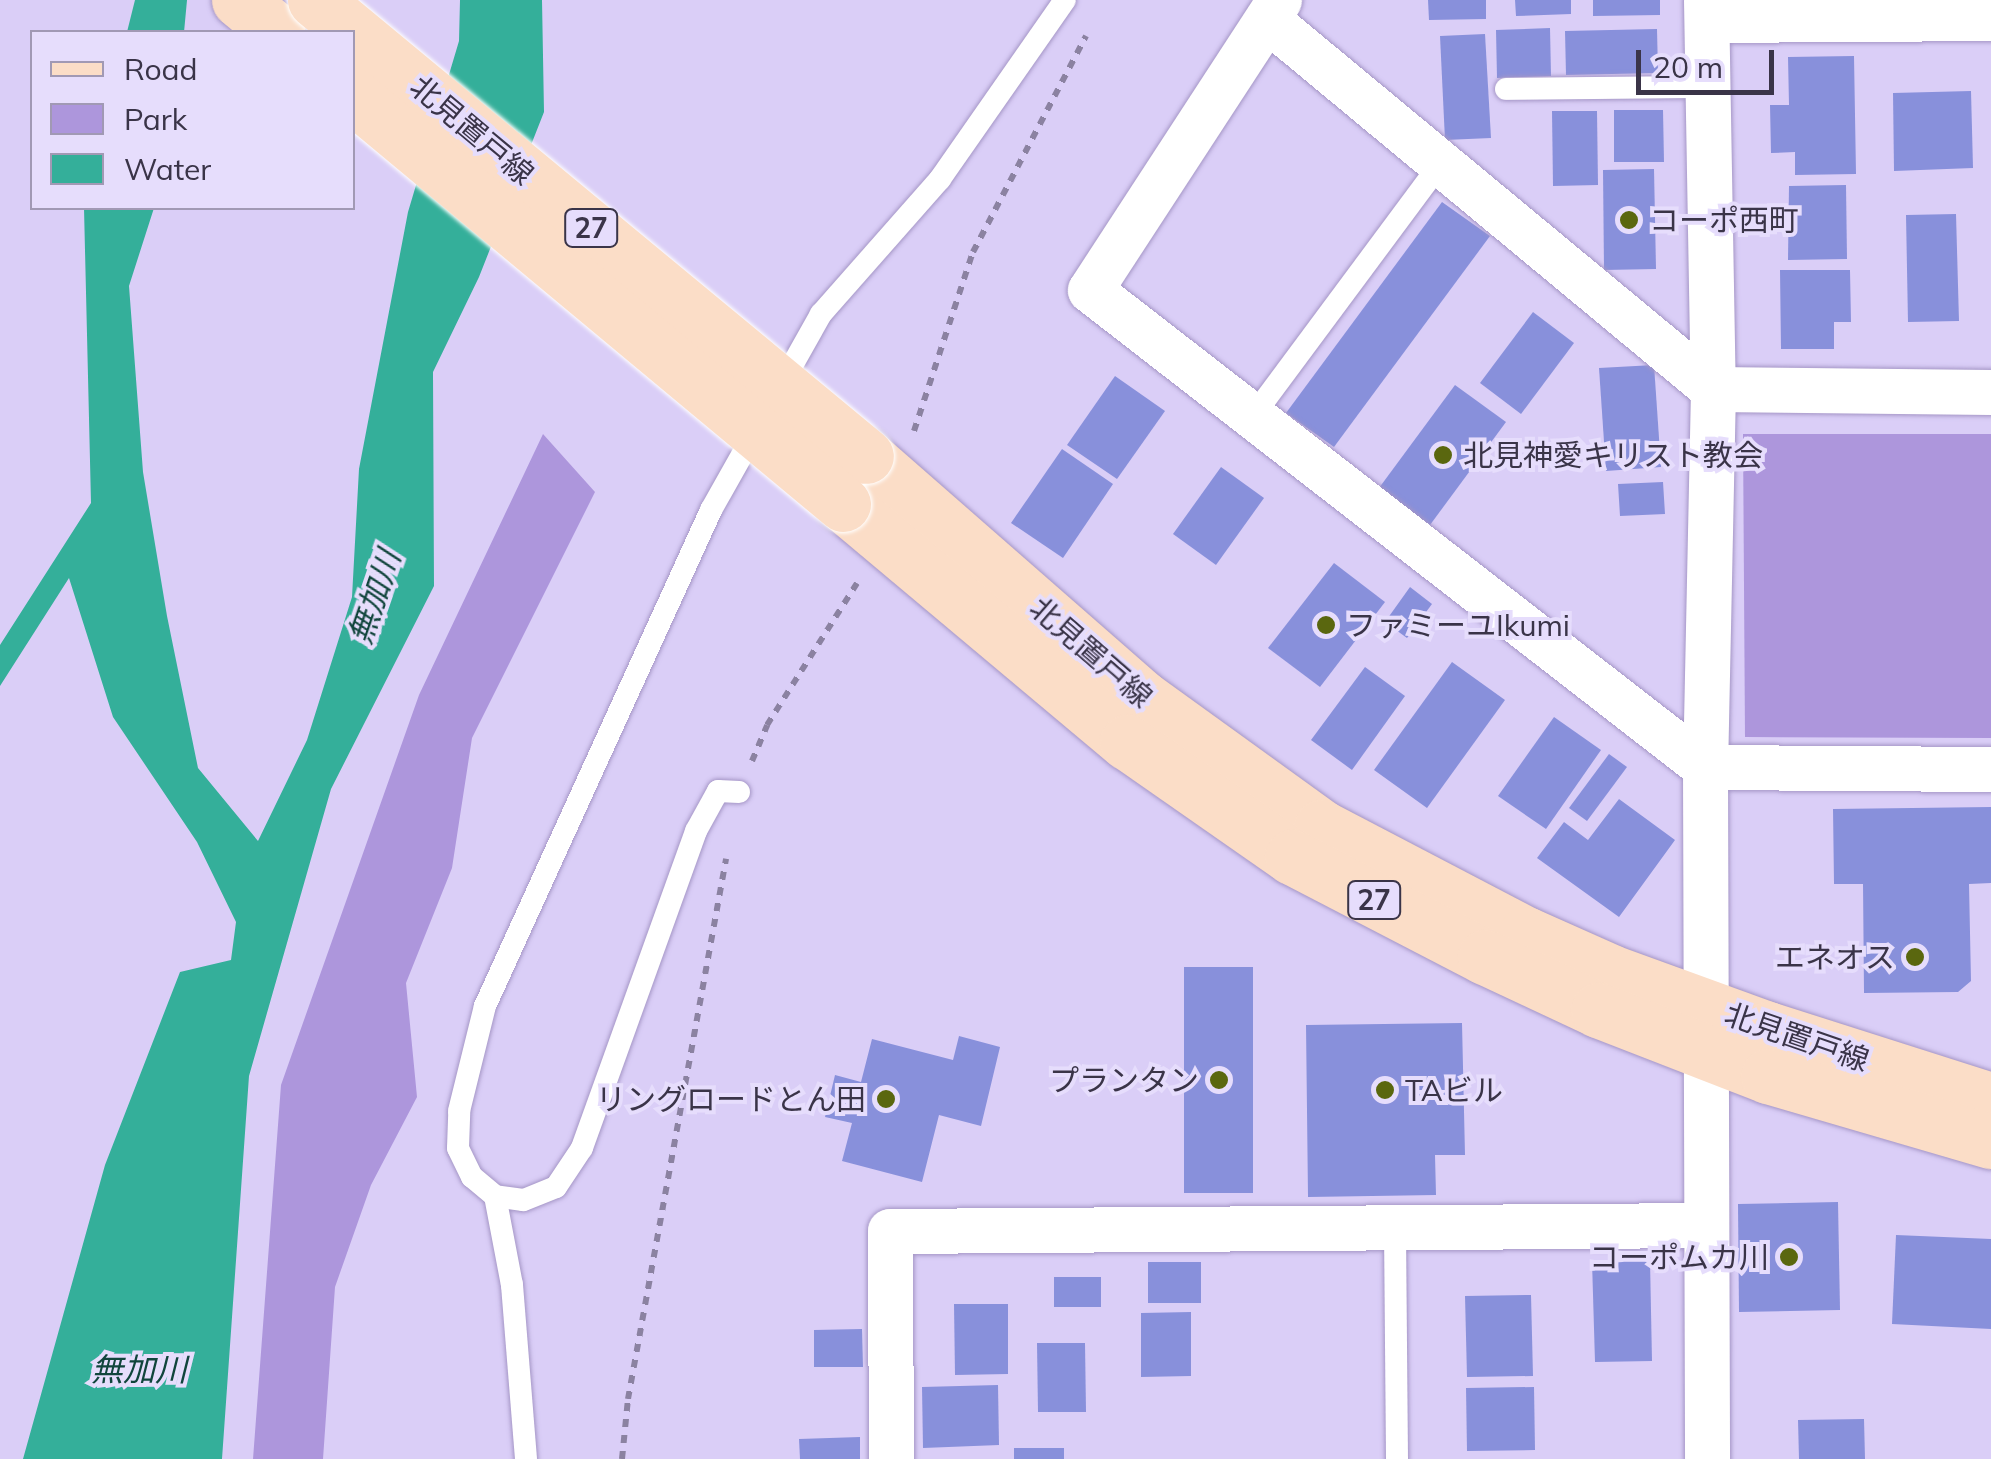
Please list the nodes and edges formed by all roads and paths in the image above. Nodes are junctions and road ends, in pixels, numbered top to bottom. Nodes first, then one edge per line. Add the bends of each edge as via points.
1 (239, 0) edge
2 (315, 0) edge
3 (1064, 0) edge
4 (1274, 10) edge
5 (1706, 10) edge
6 (1991, 18) edge
7 (276, 30) edge
8 (349, 30) edge
9 (1088, 34) dead end
10 (355, 36) edge
11 (1708, 87) junction
12 (1506, 89) dead end
13 (355, 97) edge
14 (1441, 163) junction
15 (1713, 389) junction
16 (1991, 392) edge
17 (1253, 416) junction
18 (871, 495) junction
19 (1705, 766) junction
20 (1991, 769) edge
21 (739, 792) junction
22 (1707, 1029) junction
23 (1991, 1100) edge
24 (1991, 1140) edge
25 (495, 1196) junction
26 (1706, 1225) junction
27 (1395, 1229) junction
28 (526, 1459) edge
29 (622, 1459) edge
30 (891, 1459) edge
31 (1396, 1459) edge
32 (1707, 1459) edge

1 - 7 main road
2 - 8 main road, 北見置戸線 / 27, bridge
3 - 25 lane via 940,180 822,314 711,510 485,1006 458,1111 458,1148 472,1177
4 - 14 street
4 - 17 street via 1090,290
5 - 6 street
5 - 11 street
9 - 18 path via 973,252
10 - 18 main road, 北見置戸線 / 27, bridge
11 - 12 lane
11 - 15 street
13 - 18 main road, 北見置戸線 / 27, bridge
14 - 15 street
14 - 17 lane
15 - 16 street
15 - 19 street
17 - 19 street
18 - 21 path via 852,594 767,724
18 - 22 main road, 北見置戸線 / 27 via 1127,742 1292,857 1598,1010
19 - 20 street
19 - 22 street
21 - 25 lane via 718,791 696,830 582,1148 556,1187 523,1200
21 - 29 path
22 - 23 main road, 北見置戸線 / 27
22 - 24 main road, 北見置戸線 / 27 via 1768,1076
22 - 26 street
25 - 28 lane via 512,1285
26 - 27 street
26 - 32 street
27 - 30 street via 890,1230
27 - 31 lane

